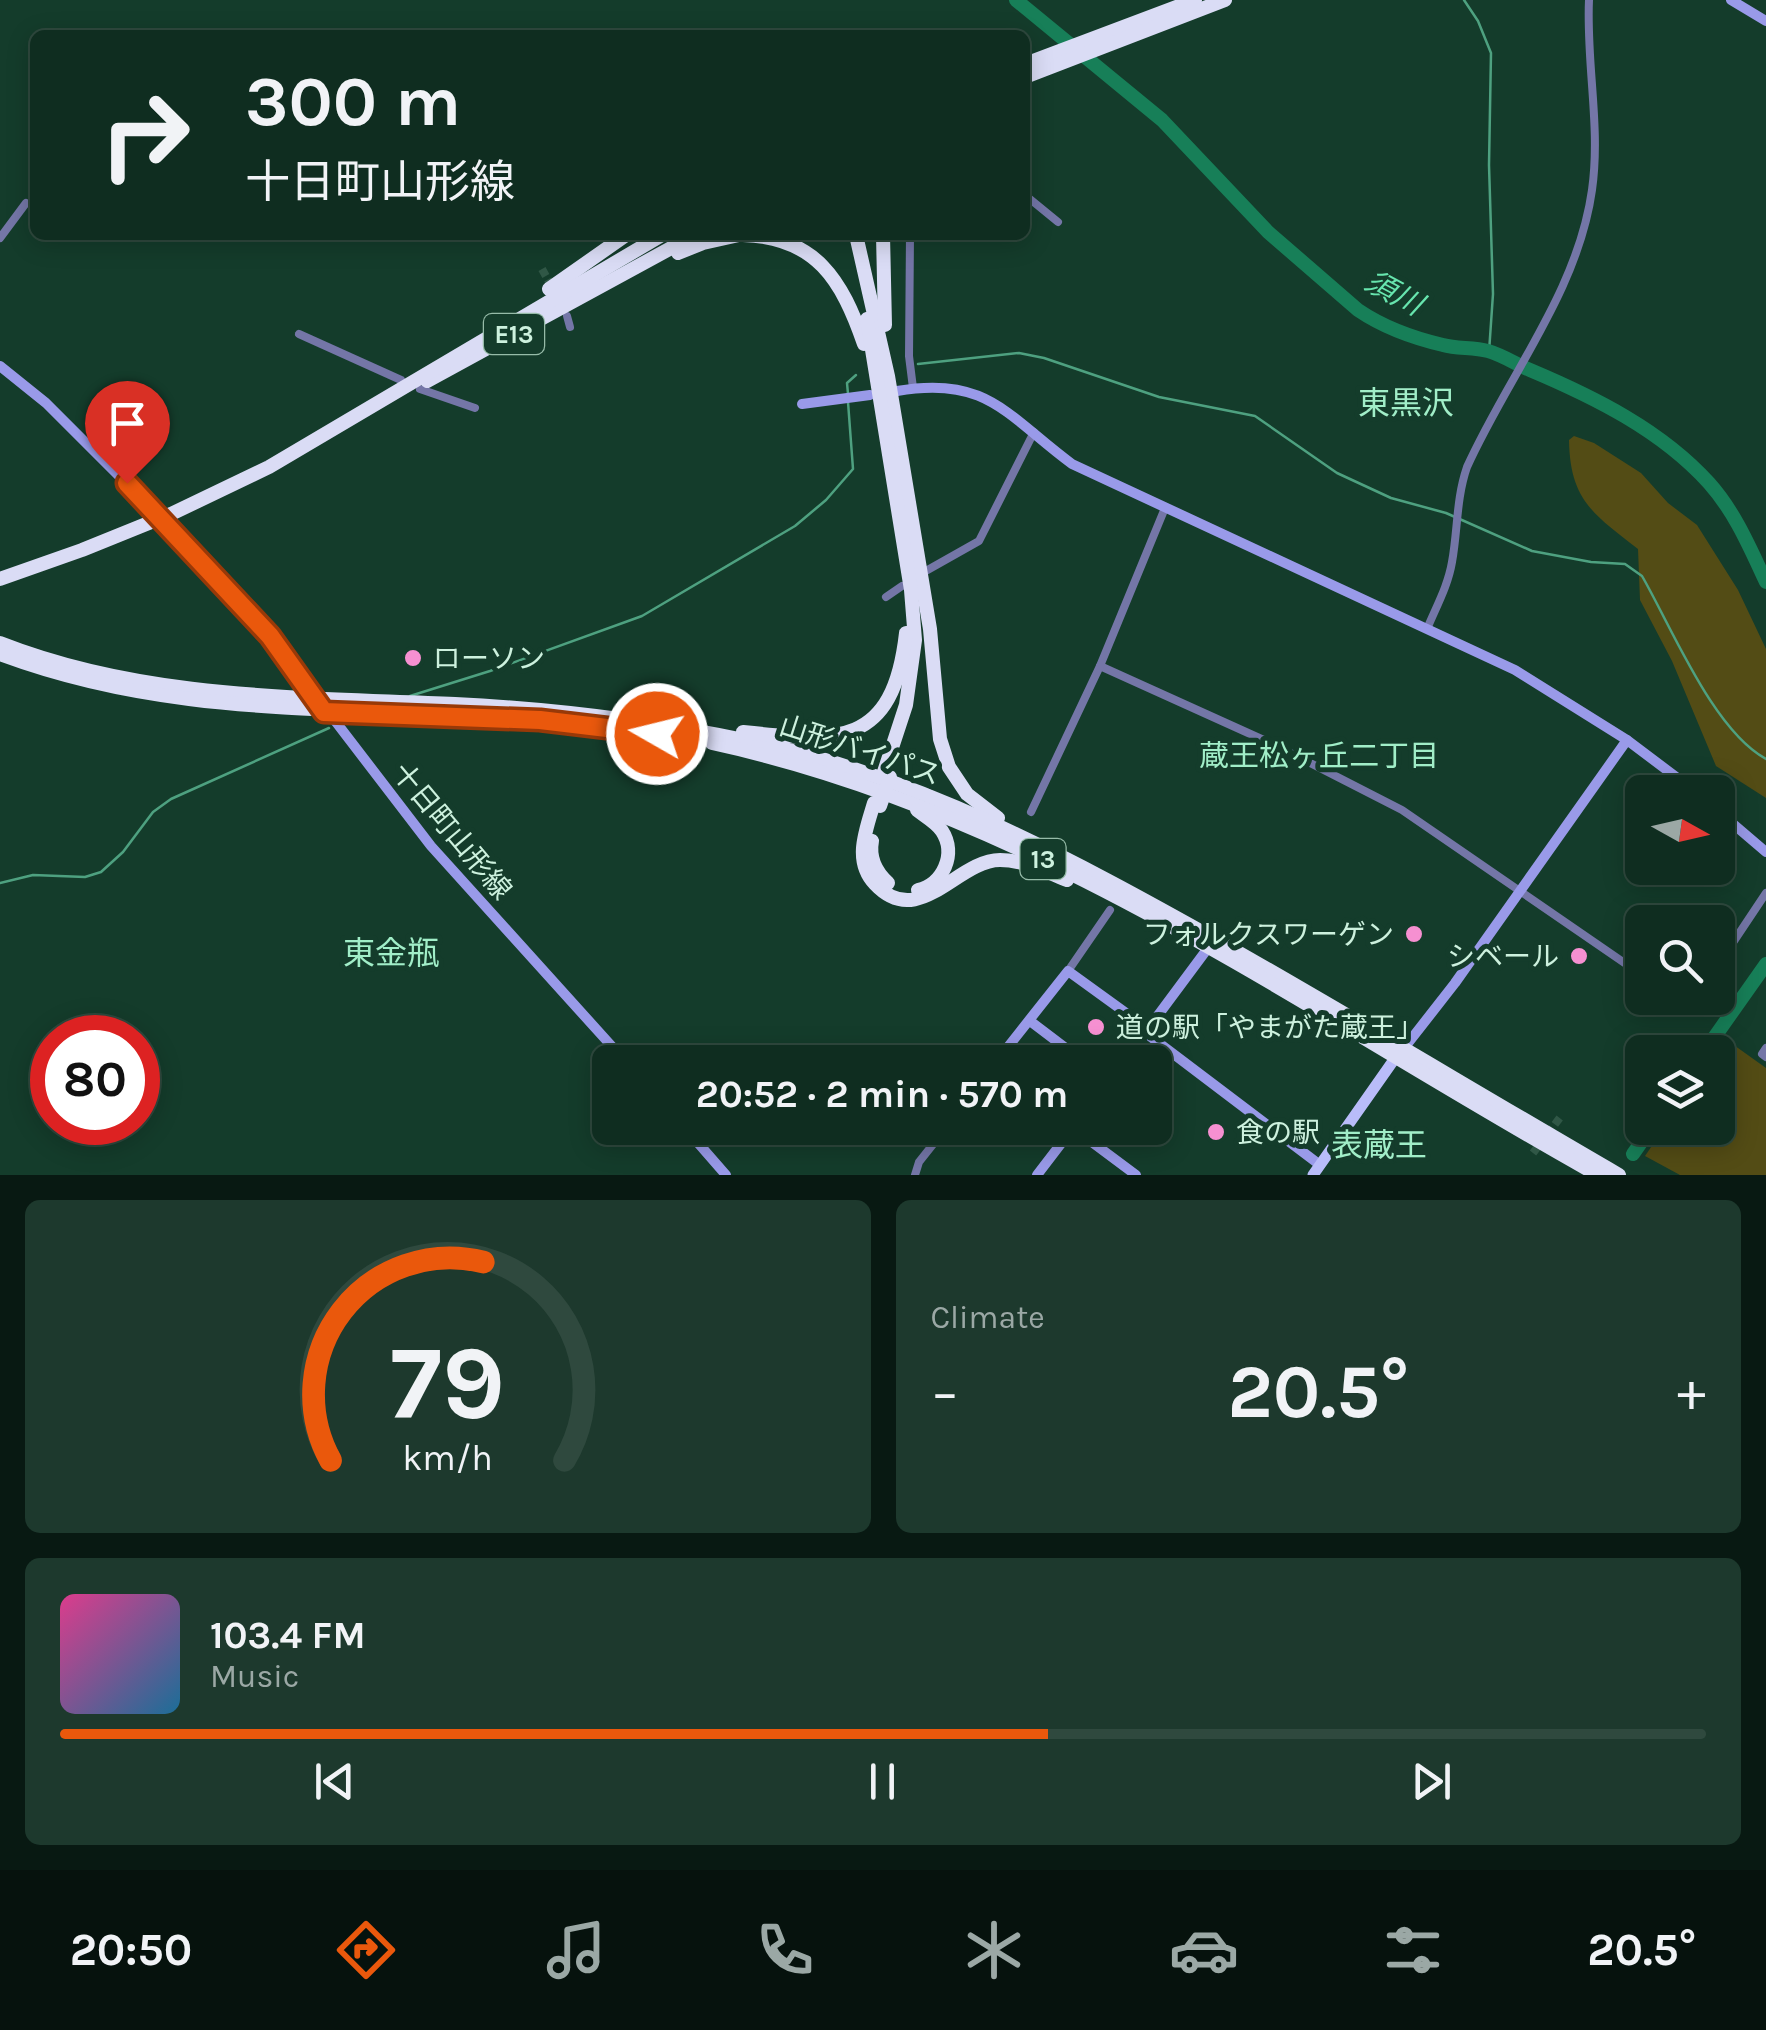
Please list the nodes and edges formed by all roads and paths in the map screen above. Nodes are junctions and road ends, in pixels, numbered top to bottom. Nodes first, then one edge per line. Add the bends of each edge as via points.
1 (1195, 0) edge
2 (1225, 0) edge
3 (1589, 0) edge
4 (1731, 0) edge
5 (1152, 21) junction
6 (1766, 21) edge
7 (1030, 68) edge
8 (1030, 69) edge
9 (1030, 199) edge
10 (26, 203) dead end
11 (1058, 222) dead end
12 (0, 238) edge
13 (619, 240) edge
14 (654, 240) edge
15 (685, 240) edge
16 (717, 240) edge
17 (768, 240) edge
18 (848, 240) edge
19 (857, 240) edge
20 (883, 240) edge
21 (910, 240) edge
22 (566, 316) dead end
23 (570, 327) dead end
24 (299, 334) dead end
25 (0, 366) edge
26 (456, 366) junction
27 (881, 377) junction
28 (411, 383) junction
29 (912, 388) junction
30 (897, 391) dead end
31 (870, 395) dead end
32 (802, 404) dead end
33 (475, 408) dead end
34 (333, 430) junction
35 (1034, 432) junction
36 (1165, 508) junction
37 (922, 574) junction
38 (0, 578) edge
39 (906, 588) junction
40 (886, 596) dead end
41 (1427, 629) junction
42 (0, 643) edge
43 (0, 654) edge
44 (1100, 666) junction
45 (321, 705) junction
46 (642, 721) junction
47 (1626, 740) junction
48 (1673, 775) edge
49 (887, 776) junction
50 (906, 800) junction
51 (877, 805) junction
52 (1031, 812) dead end
53 (1735, 825) edge
54 (1766, 852) edge
55 (1116, 884) junction
56 (1520, 890) junction
57 (1766, 893) edge
58 (1110, 910) dead end
59 (1155, 917) junction
60 (1735, 940) edge
61 (1208, 948) junction
62 (1625, 962) edge
63 (1068, 972) junction
64 (1030, 1021) junction
65 (1144, 1026) junction
66 (611, 1045) edge
67 (1010, 1045) edge
68 (1062, 1045) edge
69 (1766, 1048) edge
70 (1400, 1052) junction
71 (1766, 1057) edge
72 (700, 1145) edge
73 (932, 1145) edge
74 (1316, 1170) edge
75 (726, 1175) edge
76 (915, 1175) edge
77 (1037, 1175) edge
78 (1136, 1175) edge
79 (1598, 1175) edge
80 (1619, 1175) edge

1 - 5 highway
2 - 5 highway
3 - 41 street via 1595,139 1578,249 1467,467 1445,590
4 - 6 street
5 - 7 highway
5 - 8 highway via 1118,40
9 - 11 street
10 - 12 street
13 - 28 highway
14 - 28 highway, E13
15 - 26 highway, E13
16 - 26 highway via 662,261
17 - 27 highway via 806,251 827,269
18 - 27 highway
19 - 27 highway
20 - 27 highway
21 - 29 street
22 - 23 street
24 - 28 street
25 - 45 street, 十日町山形線, bridge via 144,501 270,636
26 - 34 highway, E13
27 - 37 highway
27 - 39 highway
28 - 33 street
28 - 34 highway, E13
29 - 30 street
29 - 35 street via 968,390
31 - 32 street
34 - 38 highway, E13 via 171,514
35 - 36 street via 1072,464
35 - 37 street via 979,541
36 - 41 street
36 - 44 street
37 - 49 highway via 915,690
37 - 55 highway via 940,739 958,781 986,810
39 - 40 street
39 - 46 highway via 896,682 884,706 853,732 812,739
39 - 49 highway via 912,672
41 - 47 street via 1515,670
42 - 45 highway, 山形バイパス / 13 via 143,683
43 - 45 highway, 山形バイパス / 13 via 94,683 204,703
44 - 52 street
44 - 56 street via 1378,797
45 - 46 highway, 山形バイパス / 13 via 460,704
45 - 50 highway, 山形バイパス / 13 via 618,728 749,752
45 - 66 street, 十日町山形線 via 430,846
46 - 55 highway, 山形バイパス / 13 via 778,748 896,785
47 - 48 street
47 - 56 street
49 - 51 highway, bridge
50 - 51 highway via 935,822 948,851 937,880 911,892 894,888 873,862
50 - 59 highway, 山形バイパス / 13 via 1034,854
51 - 59 highway via 864,864 892,896 921,898 998,860 1030,865
53 - 54 street
55 - 70 highway, 山形バイパス / 13
56 - 62 street
56 - 70 street
57 - 60 street
58 - 63 street
59 - 61 highway, 山形バイパス / 13
61 - 65 street
61 - 70 highway, 山形バイパス / 13
63 - 64 street
63 - 65 street
64 - 67 street
64 - 68 street
65 - 74 street
69 - 71 street
70 - 74 main road
70 - 79 highway, 山形バイパス / 13
70 - 80 highway, 山形バイパス / 13
72 - 75 street
73 - 76 street
77 - 78 street via 1073,1128

